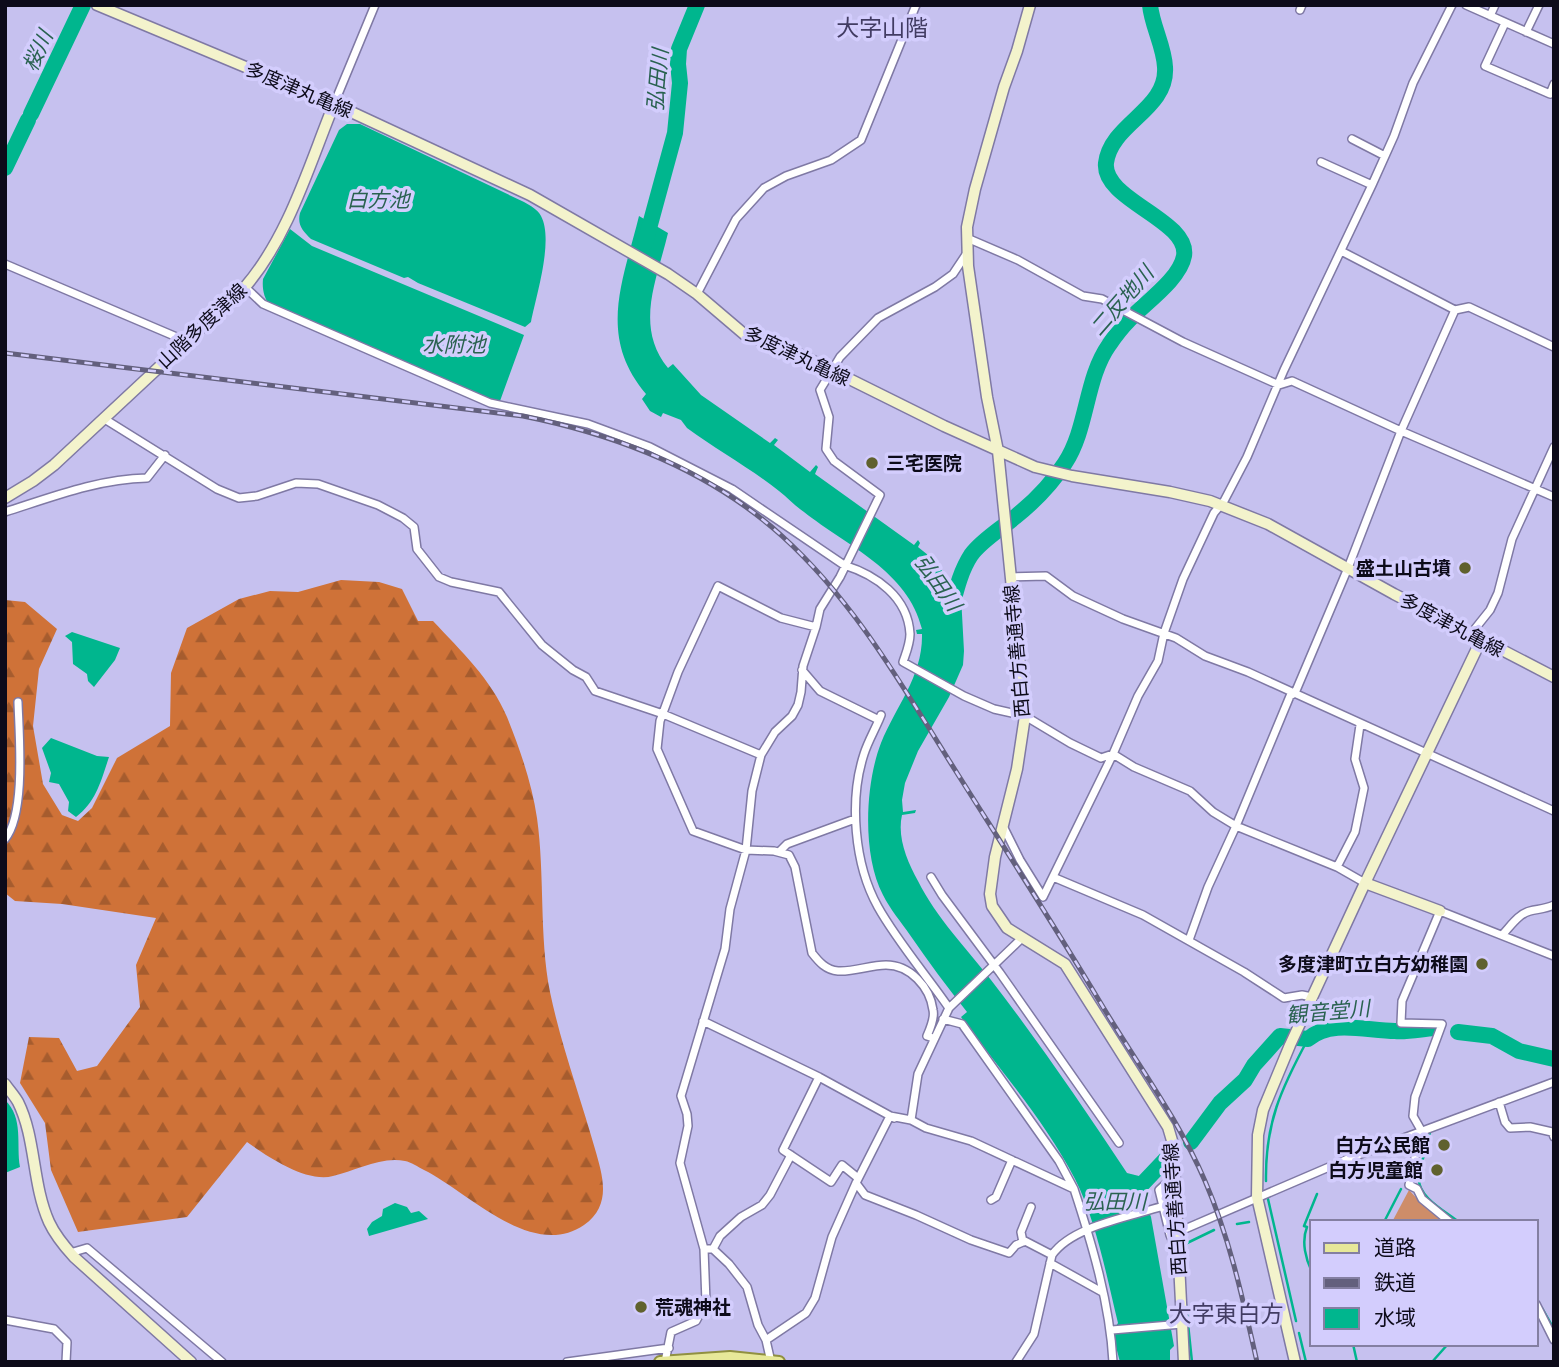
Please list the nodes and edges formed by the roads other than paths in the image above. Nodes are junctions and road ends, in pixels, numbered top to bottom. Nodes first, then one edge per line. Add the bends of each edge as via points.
1 (97, 5) edge
2 (375, 5) edge
3 (916, 5) edge
4 (1030, 5) edge
5 (1452, 5) edge
6 (1465, 5) edge
7 (1496, 5) edge
8 (1539, 5) edge
9 (1490, 16) junction
10 (1505, 23) junction
11 (1526, 32) junction
12 (1554, 44) edge
13 (1554, 84) edge
14 (334, 104) junction
15 (1352, 139) dead end
16 (1385, 156) junction
17 (1321, 162) dead end
18 (1373, 185) junction
19 (967, 238) junction
20 (1341, 251) junction
21 (967, 252) junction
22 (5, 264) edge
23 (245, 286) junction
24 (697, 294) junction
25 (1455, 310) junction
26 (186, 341) junction
27 (1554, 347) edge
28 (831, 372) junction
29 (1279, 385) junction
30 (103, 418) junction
31 (1401, 431) junction
32 (1554, 447) edge
33 (998, 450) junction
34 (165, 455) junction
35 (1535, 489) junction
36 (1554, 497) edge
37 (5, 498) edge
38 (1220, 505) junction
39 (5, 512) edge
40 (844, 565) junction
41 (1348, 568) junction
42 (1011, 577) junction
43 (816, 627) junction
44 (1164, 634) junction
45 (1470, 635) junction
46 (1480, 640) junction
47 (802, 670) junction
48 (1554, 677) edge
49 (1295, 693) junction
50 (18, 702) dead end
51 (663, 714) junction
52 (1025, 716) junction
53 (1360, 725) junction
54 (1426, 752) junction
55 (1113, 754) junction
56 (761, 755) junction
57 (1554, 811) edge
58 (855, 819) junction
59 (1003, 826) junction
60 (1236, 826) junction
61 (5, 839) edge
62 (746, 850) junction
63 (779, 852) junction
64 (1337, 867) junction
65 (932, 877) dead end
66 (1052, 877) junction
67 (1366, 883) junction
68 (1554, 905) edge
69 (1440, 911) junction
70 (1502, 935) junction
71 (1021, 939) junction
72 (1189, 940) junction
73 (1554, 956) edge
74 (992, 968) junction
75 (1312, 997) junction
76 (950, 1008) junction
77 (943, 1019) junction
78 (703, 1021) junction
79 (933, 1038) junction
80 (819, 1077) junction
81 (1554, 1082) edge
82 (5, 1084) edge
83 (1499, 1102) junction
84 (894, 1119) junction
85 (911, 1120) junction
86 (1420, 1130) junction
87 (1554, 1137) edge
88 (1119, 1143) dead end
89 (791, 1156) junction
90 (1012, 1160) junction
91 (1174, 1176) junction
92 (857, 1180) junction
93 (1074, 1189) junction
94 (1257, 1197) junction
95 (991, 1200) dead end
96 (1163, 1206) junction
97 (1031, 1207) dead end
98 (1448, 1220) edge
99 (1087, 1230) junction
100 (1178, 1232) junction
101 (1023, 1242) junction
102 (708, 1249) junction
103 (70, 1253) junction
104 (1177, 1253) junction
105 (1051, 1259) junction
106 (1102, 1292) junction
107 (1538, 1308) edge
108 (5, 1321) edge
109 (1180, 1324) junction
110 (1115, 1330) junction
111 (766, 1340) junction
112 (1554, 1340) edge
113 (669, 1348) junction
114 (774, 1361) edge
115 (1186, 1361) edge
116 (66, 1362) edge
117 (191, 1362) edge
118 (222, 1362) edge
119 (567, 1362) edge
120 (663, 1362) edge
121 (1016, 1362) edge
122 (1113, 1362) edge
123 (1296, 1362) edge

1 - 14 main road, 多度津丸亀線
2 - 14 street
3 - 24 street via 861,140 831,160 764,188 736,219
4 - 19 main road, 西白方善通寺線 via 975,188
5 - 16 street via 1413,83
6 - 9 street
7 - 9 street
8 - 11 street
9 - 10 street
10 - 11 street
10 - 13 street via 1485,66 1550,94
11 - 12 street
14 - 23 main road, 山階多度津線 via 282,231
14 - 24 main road, 多度津丸亀線 via 530,195
15 - 16 street
16 - 18 street
17 - 18 street
18 - 20 street
19 - 21 main road, 西白方善通寺線
19 - 29 street
20 - 25 street
20 - 29 street
21 - 28 street via 953,274 878,318
21 - 33 main road, 西白方善通寺線
22 - 26 street
23 - 26 main road, 山階多度津線
23 - 40 street via 263,304 490,403 588,424 650,447 732,489
24 - 28 main road, 多度津丸亀線 via 744,334 801,355
25 - 27 street via 1469,307
25 - 31 street
26 - 30 main road, 山階多度津線
28 - 33 main road, 多度津丸亀線
28 - 40 street via 820,390 829,417 826,449 834,461 880,495
29 - 31 street via 1292,381
29 - 38 street
30 - 34 street
30 - 37 main road, 山階多度津線 via 44,473
31 - 35 street
31 - 41 street
32 - 35 street
33 - 38 main road, 多度津丸亀線 via 1072,477
33 - 42 main road, 西白方善通寺線
34 - 39 street via 147,478 74,490
34 - 51 street via 239,498 296,483 318,484 403,517 414,527 417,550 439,578 499,592 542,645 586,677 595,691
35 - 36 street
35 - 45 street via 1512,539 1498,593
38 - 41 main road, 多度津丸亀線 via 1268,524
38 - 44 street via 1183,579
40 - 43 street via 820,609
40 - 52 street via 878,580 902,609 910,633 903,662 964,696
41 - 45 main road, 多度津丸亀線
41 - 49 street
42 - 44 street via 1046,576 1073,596
42 - 52 main road, 西白方善通寺線
43 - 47 street
43 - 51 street via 781,618 718,586
44 - 49 street
44 - 55 street via 1158,661
45 - 46 main road, 多度津丸亀線
46 - 48 main road, 多度津丸亀線
46 - 54 main road
47 - 56 street via 798,705
47 - 58 street via 820,691 880,718 864,753
49 - 53 street
49 - 60 street
50 - 61 street via 17,808
51 - 56 street
51 - 62 street via 657,750 693,831
52 - 55 street via 1101,758
52 - 59 main road, 西白方善通寺線
53 - 54 street
53 - 64 street via 1355,759 1364,788 1355,832
54 - 57 street
54 - 67 main road
55 - 60 street via 1190,791
55 - 66 street
56 - 62 street
58 - 63 street via 796,840
58 - 76 street via 859,850 877,906
59 - 66 street via 1043,897
59 - 71 main road, 西白方善通寺線 via 992,879 992,906
60 - 64 street
60 - 72 street
62 - 63 street
62 - 78 street via 725,949
63 - 79 street via 789,855 795,867 812,953 819,962 839,971 887,965 916,975 934,1011 927,1036
64 - 67 street
65 - 74 street
66 - 72 street
67 - 69 main road
67 - 75 main road
68 - 70 street via 1529,911
69 - 70 street
69 - 86 street via 1400,1016 1401,1023 1442,1024 1415,1097 1413,1116
70 - 73 street
71 - 74 street
71 - 91 main road, 西白方善通寺線 via 1065,964 1085,993 1168,1127
72 - 75 street via 1284,998
74 - 76 street
74 - 88 street
75 - 94 main road via 1263,1110 1256,1154
76 - 77 street
77 - 79 street
77 - 93 street via 962,1024
78 - 80 street
78 - 102 street via 681,1096 688,1126 680,1163
79 - 85 street via 918,1074
80 - 84 street
80 - 89 street via 783,1150
81 - 83 street
82 - 103 main road via 18,1102 49,1223
83 - 86 street
83 - 87 street via 1510,1128 1530,1127 1552,1132
84 - 85 street
84 - 92 street via 890,1116
85 - 90 street
86 - 94 street
86 - 98 street via 1409,1185
89 - 92 street via 831,1182 842,1165
89 - 102 street via 762,1205 741,1217
90 - 93 street
90 - 95 street
91 - 96 street via 1159,1190
91 - 100 main road, 西白方善通寺線
92 - 101 street via 865,1195 971,1240 1009,1253
92 - 111 street via 832,1237 816,1298 806,1313
93 - 99 street
94 - 100 street
94 - 123 main road
96 - 99 street
96 - 104 street
97 - 101 street via 1021,1231
99 - 105 street via 1060,1244
99 - 106 street
100 - 104 main road, 西白方善通寺線
101 - 105 street
102 - 111 street via 729,1264 747,1287
102 - 113 street via 706,1302 696,1321 671,1332
103 - 117 main road
103 - 118 street via 86,1248
104 - 109 main road, 西白方善通寺線
105 - 106 street
105 - 121 street via 1034,1335
106 - 110 street
107 - 112 street
108 - 116 street via 54,1329 67,1342
109 - 110 street
109 - 115 main road, 西白方善通寺線
110 - 122 street
111 - 114 street
113 - 119 street
113 - 120 street
114 - 120 main road via 730,1357

